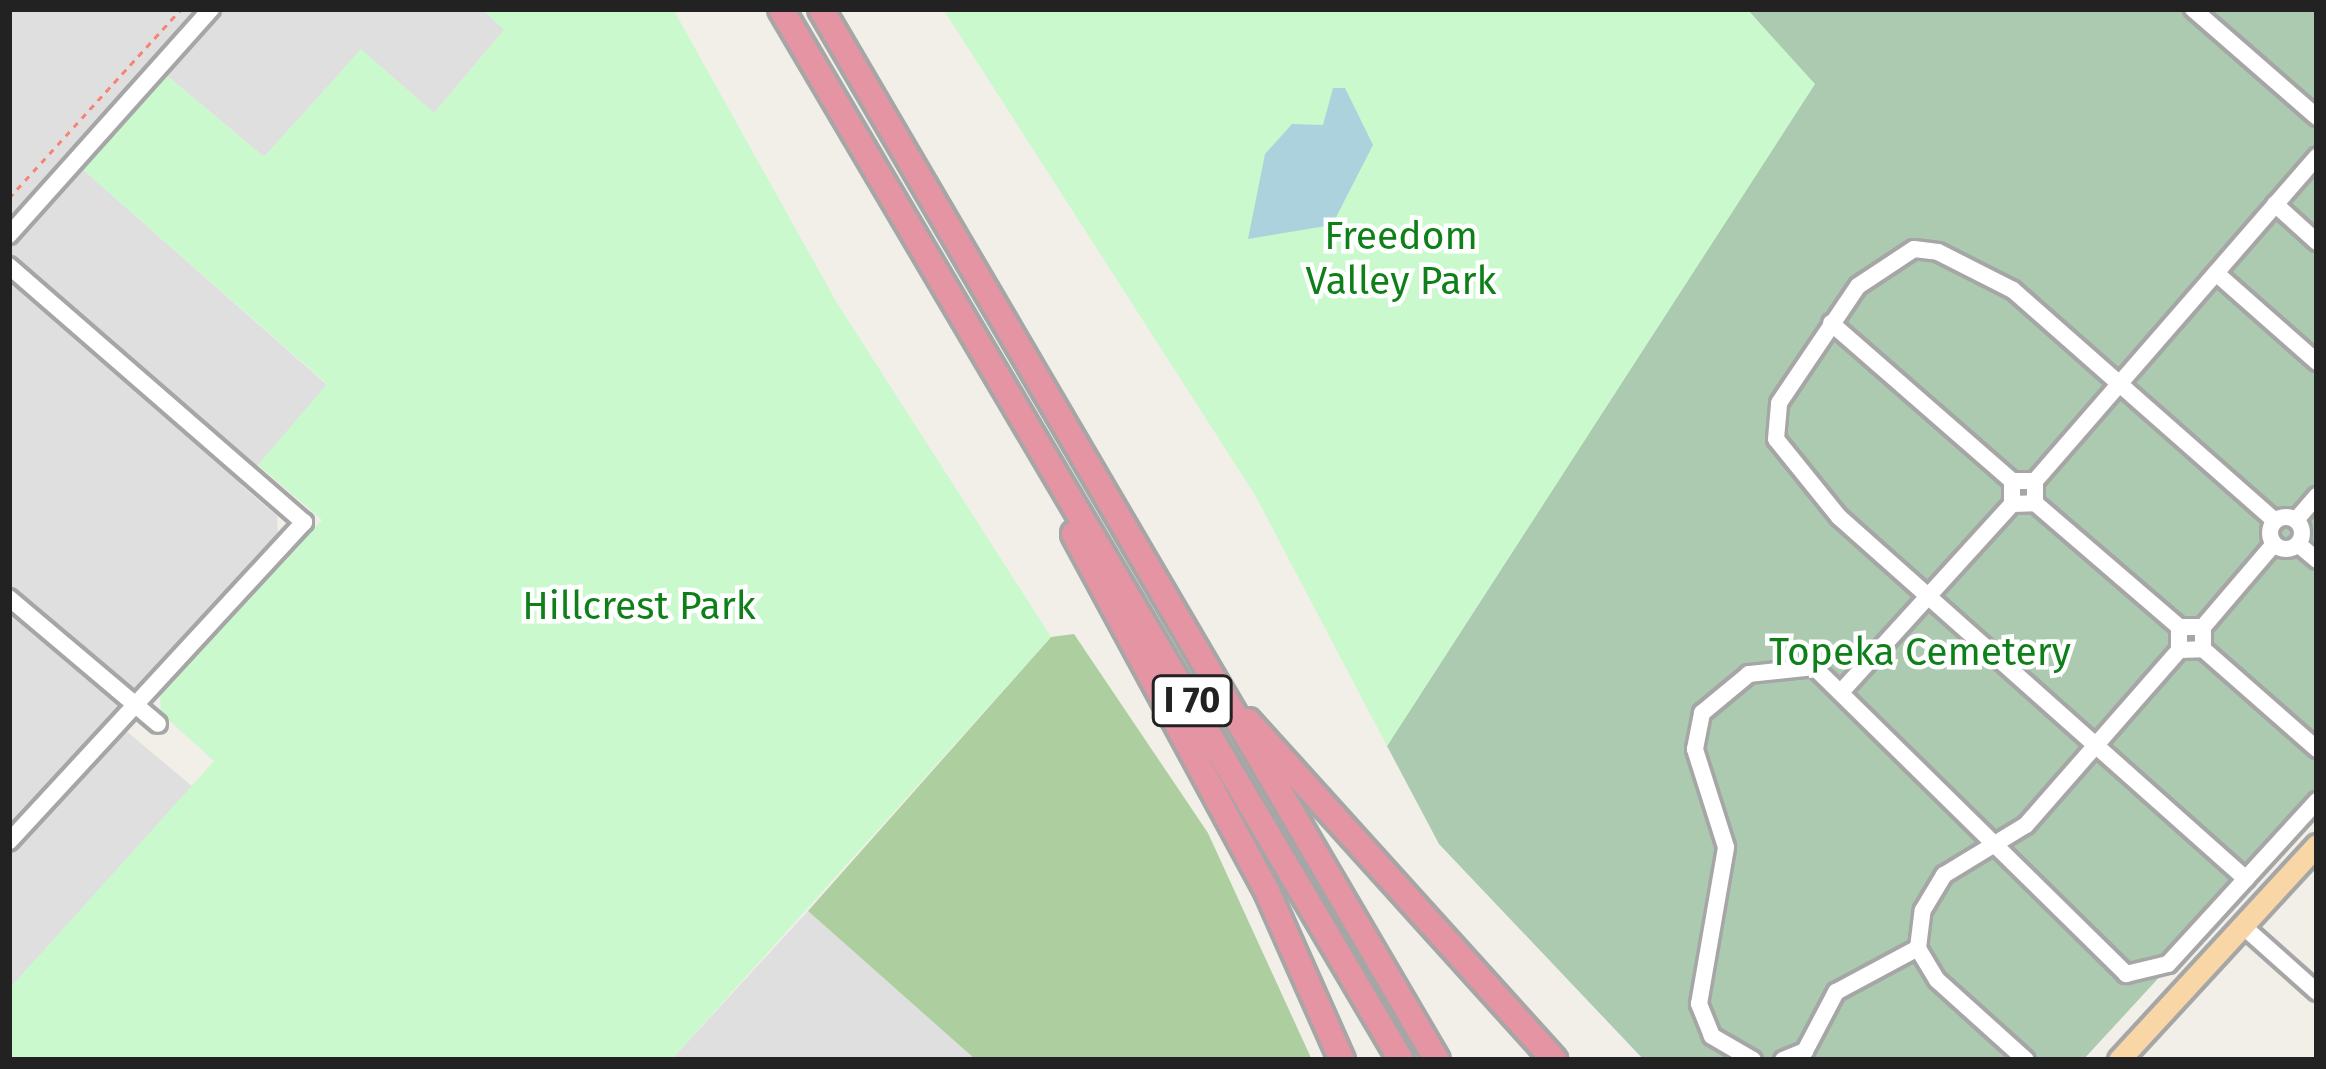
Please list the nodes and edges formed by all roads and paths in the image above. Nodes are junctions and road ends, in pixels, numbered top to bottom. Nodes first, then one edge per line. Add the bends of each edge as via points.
1 (181, 9) edge
2 (211, 9) edge
3 (781, 9) edge
4 (821, 9) edge
5 (2193, 9) edge
6 (2317, 117) edge
7 (2317, 157) edge
8 (9, 198) edge
9 (2275, 205) junction
10 (9, 235) edge
11 (2317, 242) edge
12 (9, 266) edge
13 (2216, 273) junction
14 (1831, 322) junction
15 (977, 346) junction
16 (2317, 362) edge
17 (2120, 384) junction
18 (2012, 481) junction
19 (2036, 482) junction
20 (2317, 496) edge
21 (2035, 503) junction
22 (2012, 504) junction
23 (2296, 520) junction
24 (2275, 521) junction
25 (2274, 544) junction
26 (2298, 544) junction
27 (2317, 560) edge
28 (9, 598) edge
29 (1926, 600) junction
30 (2180, 627) junction
31 (2203, 627) junction
32 (2179, 650) junction
33 (2203, 650) junction
34 (1841, 692) junction
35 (1228, 704) junction
36 (135, 705) junction
37 (158, 724) dead end
38 (2095, 747) junction
39 (2317, 748) edge
40 (2317, 801) edge
41 (9, 842) edge
42 (2317, 845) edge
43 (1996, 846) junction
44 (2246, 879) junction
45 (2242, 926) junction
46 (1918, 948) junction
47 (2317, 992) edge
48 (1342, 1060) edge
49 (1401, 1060) edge
50 (1437, 1060) edge
51 (1554, 1060) edge
52 (1753, 1060) edge
53 (1783, 1060) edge
54 (2026, 1060) edge
55 (2120, 1060) edge

1 - 8 path
2 - 10 street
3 - 15 highway, I 70
4 - 35 highway, I 70
5 - 6 street
7 - 9 street
9 - 11 street
9 - 13 street
12 - 36 street via 304,522
13 - 16 street
13 - 17 street
14 - 17 street via 1882,266 1914,249 1938,251 2014,290
14 - 18 street
14 - 29 street via 1779,403 1776,439
15 - 48 highway via 1268,891
15 - 49 highway, I 70
17 - 19 street
17 - 24 street
18 - 19 street
18 - 22 street
19 - 21 street
20 - 23 street
21 - 22 street
21 - 30 street
22 - 29 street
23 - 24 street
23 - 26 street
24 - 25 street
25 - 26 street
25 - 31 street
26 - 27 street
28 - 36 street
29 - 34 street
29 - 38 street
30 - 31 street
30 - 32 street
31 - 33 street
32 - 33 street
32 - 38 street
33 - 39 street
34 - 43 street
34 - 52 street via 1814,668 1784,665 1749,674 1702,713 1695,749 1726,847 1699,1004 1712,1036
35 - 50 highway, I 70
35 - 51 highway
36 - 37 street
36 - 41 street
38 - 43 street
38 - 44 street
40 - 44 street
42 - 45 main road
43 - 44 street via 2126,974 2168,964
43 - 46 street via 1945,874
45 - 47 street
45 - 55 main road
46 - 53 street via 1836,992 1804,1052
46 - 54 street via 1936,980

